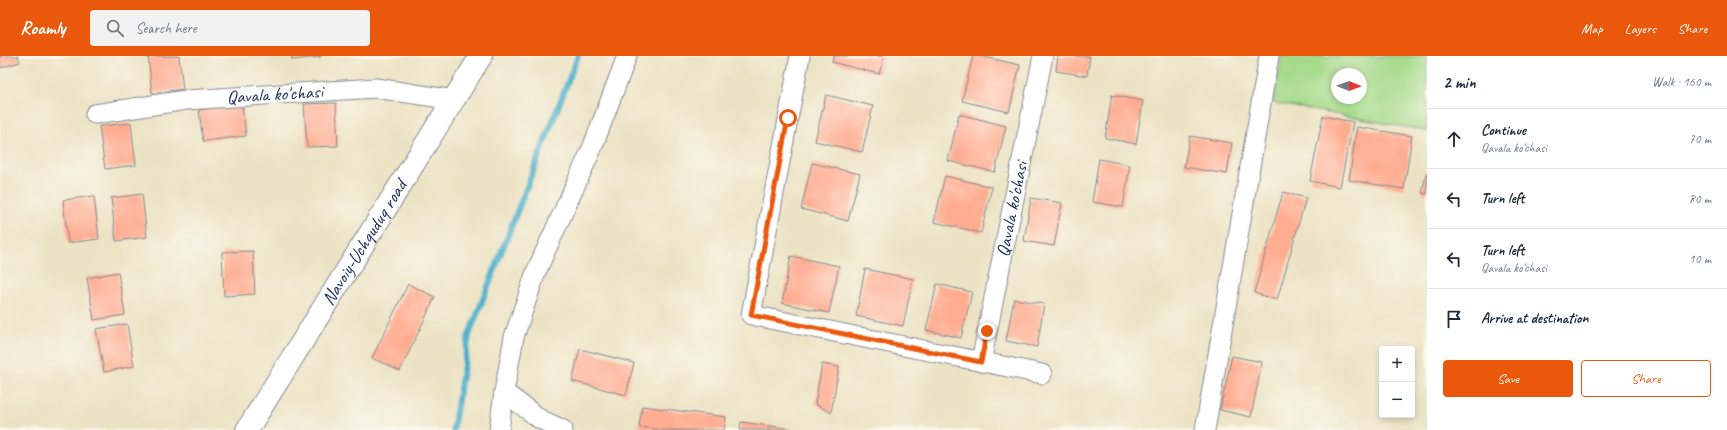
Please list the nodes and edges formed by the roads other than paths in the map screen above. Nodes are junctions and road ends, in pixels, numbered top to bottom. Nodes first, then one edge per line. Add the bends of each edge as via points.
1 (482, 56) edge
2 (627, 56) edge
3 (799, 56) edge
4 (1043, 56) edge
5 (1269, 56) edge
6 (454, 100) junction
7 (95, 114) dead end
8 (981, 362) junction
9 (1042, 374) dead end
10 (504, 392) junction
11 (247, 430) edge
12 (499, 430) edge
13 (563, 430) edge
14 (1205, 430) edge

1 - 6 highway, Navoiy-Uchquduq road
2 - 10 street via 593,146 536,272 514,337
3 - 8 street via 751,315
4 - 8 street, Qavala ko'chasi
5 - 14 street
6 - 7 street, Qavala ko'chasi via 376,88 186,100
6 - 11 highway, Navoiy-Uchquduq road
8 - 9 street
10 - 12 street
10 - 13 street via 540,419

